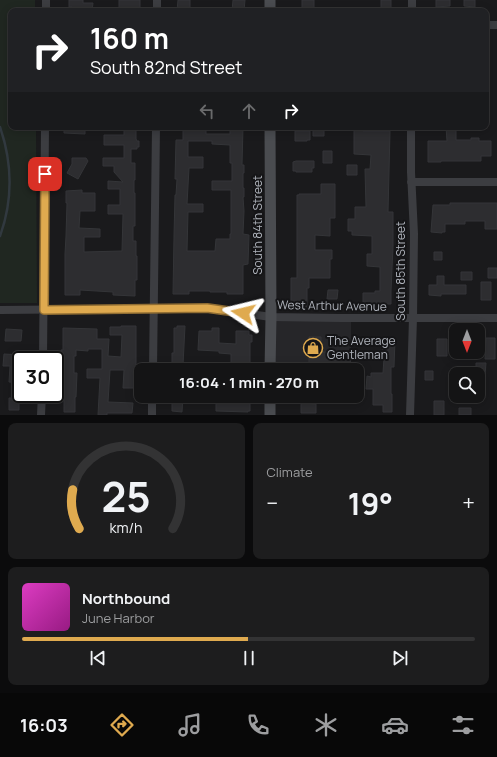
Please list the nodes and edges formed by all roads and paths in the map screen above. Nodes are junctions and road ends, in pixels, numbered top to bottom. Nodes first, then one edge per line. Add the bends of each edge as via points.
1 (45, 130) edge
2 (156, 130) edge
3 (270, 130) edge
4 (411, 130) edge
5 (411, 182) junction
6 (497, 182) edge
7 (154, 308) junction
8 (0, 310) edge
9 (44, 310) junction
10 (271, 317) junction
11 (413, 318) junction
12 (497, 318) edge
13 (42, 351) edge
14 (153, 363) edge
15 (270, 363) edge
16 (42, 403) edge
17 (152, 403) edge
18 (270, 403) edge
19 (41, 415) edge
20 (152, 415) edge
21 (270, 415) edge
22 (410, 415) edge

1 - 9 street
2 - 7 street
3 - 10 street, South 84th Street
4 - 5 street, South 85th Street
5 - 6 street
5 - 11 street, South 85th Street via 414,234
7 - 9 street, West Arthur Avenue
7 - 10 street, West Arthur Avenue via 207,308
7 - 14 street
8 - 9 street, West Arthur Avenue
9 - 13 street
10 - 11 street, West Arthur Avenue
10 - 15 street, South 84th Street
11 - 12 street, West Arthur Avenue
11 - 22 street, South 85th Street
16 - 19 street
17 - 20 street
18 - 21 street

